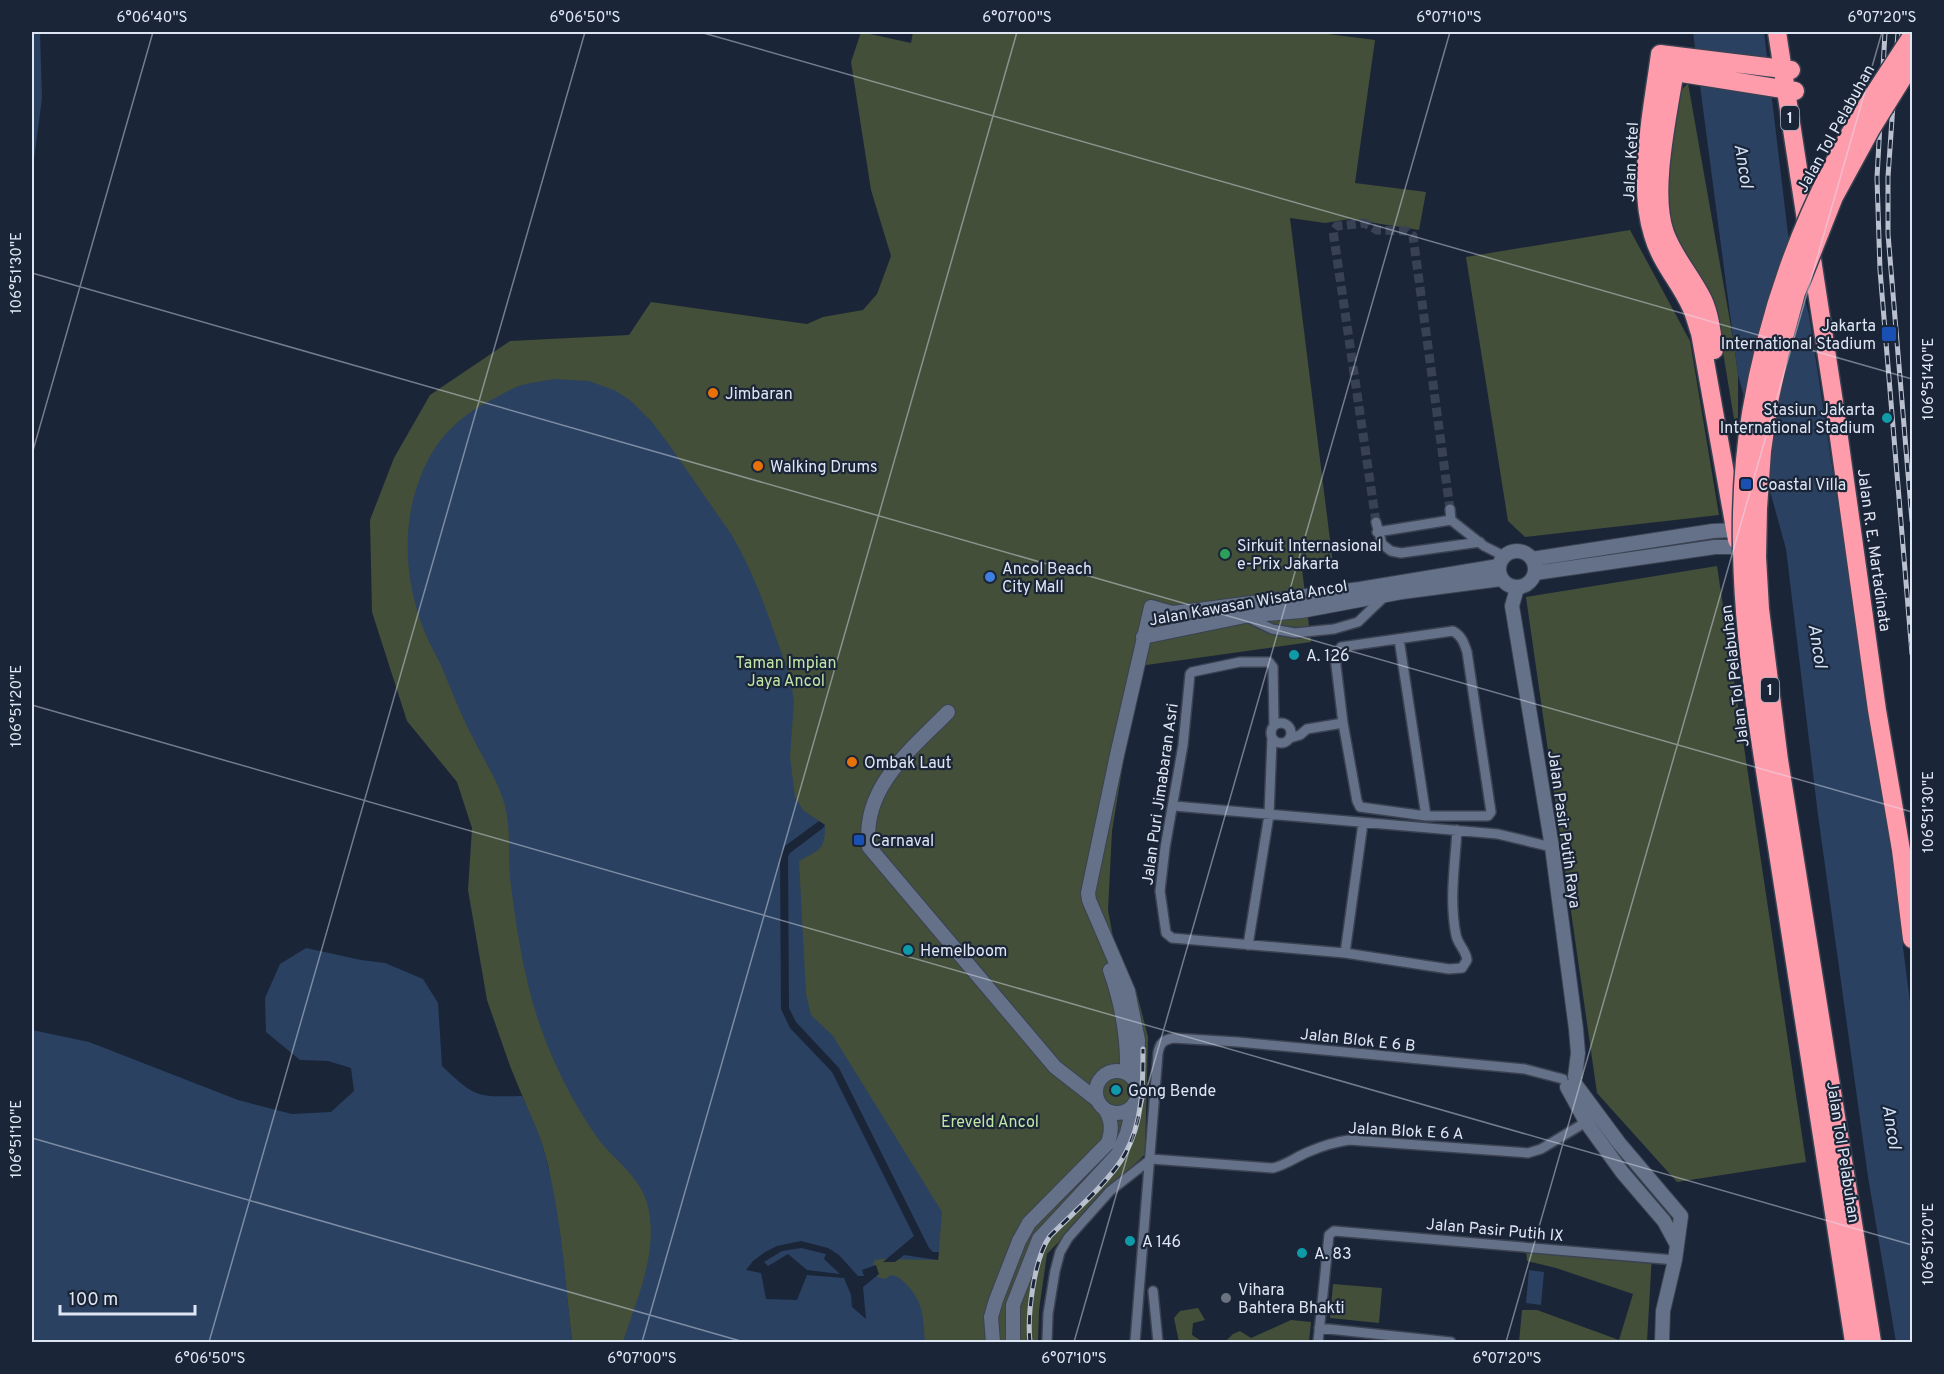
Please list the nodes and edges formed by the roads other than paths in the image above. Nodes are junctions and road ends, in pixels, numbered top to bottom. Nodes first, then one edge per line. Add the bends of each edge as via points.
1 (1777, 32) edge
2 (1785, 32) edge
3 (1912, 36) edge
4 (1912, 63) edge
5 (1697, 67) junction
6 (1782, 69) junction
7 (1785, 90) junction
8 (1450, 509) tunnel mouth
9 (1451, 520) junction
10 (1741, 537) junction
11 (1480, 542) junction
12 (1534, 566) junction
13 (1501, 567) junction
14 (1517, 588) junction
15 (1387, 595) junction
16 (1198, 610) junction
17 (1245, 616) junction
18 (1199, 625) junction
19 (1143, 637) junction
20 (1399, 639) junction
21 (951, 714) dead end
22 (1344, 723) junction
23 (1274, 724) junction
24 (1289, 727) junction
25 (1307, 729) junction
26 (1290, 738) junction
27 (1272, 739) junction
28 (1174, 806) junction
29 (1269, 815) junction
30 (1426, 816) junction
31 (1363, 823) junction
32 (1457, 830) junction
33 (1552, 847) junction
34 (1909, 892) edge
35 (1910, 911) edge
36 (1095, 913) junction
37 (1912, 939) edge
38 (1248, 945) junction
39 (1345, 953) junction
40 (1127, 1072) junction
41 (1570, 1082) junction
42 (1137, 1085) junction
43 (1096, 1093) junction
44 (1134, 1104) junction
45 (1106, 1111) junction
46 (1586, 1122) junction
47 (1151, 1159) junction
48 (1634, 1160) junction
49 (1622, 1172) junction
50 (1677, 1245) junction
51 (1675, 1260) junction
52 (1153, 1291) dead end
53 (1319, 1328) junction
54 (993, 1342) edge
55 (1013, 1342) edge
56 (1047, 1342) edge
57 (1134, 1342) edge
58 (1158, 1342) edge
59 (1318, 1342) edge
60 (1451, 1342) edge
61 (1662, 1342) edge
62 (1854, 1342) edge
63 (1859, 1342) edge
64 (1872, 1342) edge

1 - 6 highway, Jalan R. E. Martadinata / 1
2 - 6 highway, Jalan R. E. Martadinata / 1
3 - 62 highway, Jalan Tol Pelabuhan / 1, bridge via 1832,166 1804,227 1761,359 1750,416 1742,498 1745,625
4 - 64 highway, Jalan Tol Pelabuhan / 1, bridge via 1834,197 1796,293 1769,402 1758,508 1760,609 1779,760
5 - 6 highway, Jalan Ketel
5 - 7 highway, Jalan Ketel
5 - 10 highway, Jalan Ketel via 1670,66 1660,165 1653,185 1664,232 1704,301 1711,326
6 - 7 highway, Jalan R. E. Martadinata / 1
7 - 34 highway, Jalan R. E. Martadinata / 1 via 1877,710
8 - 9 street
9 - 11 street
9 - 11 street via 1376,527 1382,544 1395,553
10 - 12 street via 1715,547
10 - 63 highway via 1781,859
10 - 64 highway via 1774,698 1851,1176
11 - 13 street
12 - 13 street via 1523,552 1517,551
12 - 14 street via 1528,584
13 - 14 street via 1508,585
13 - 15 street, Jalan Kawasan Wisata Ancol
13 - 16 street, Jalan Kawasan Wisata Ancol
14 - 33 street, Jalan Pasir Putih Raya via 1512,606
15 - 17 street, Jalan Kawasan Wisata Ancol via 1301,611
15 - 17 street via 1358,622 1334,629 1284,632
16 - 18 street
16 - 19 street, Jalan Kawasan Wisata Ancol via 1172,613 1151,607
17 - 18 street, Jalan Kawasan Wisata Ancol
18 - 19 street, Jalan Kawasan Wisata Ancol
19 - 36 street via 1088,893
20 - 22 street via 1341,647 1338,651 1335,657
20 - 30 street
20 - 30 street via 1453,631 1463,640 1491,809 1488,816
21 - 43 street via 899,762 884,782 869,814 869,847 1055,1067
22 - 25 street
22 - 30 street via 1358,805
23 - 24 street
23 - 27 street via 1270,731
23 - 28 street, Jalan Puri Jimabaran Asri via 1273,667 1266,661 1192,672
24 - 25 street
24 - 26 street
25 - 26 street
26 - 27 street via 1279,743
27 - 29 street
28 - 29 street
28 - 38 street, Jalan Puri Jimabaran Asri via 1160,891 1166,933 1175,939
29 - 31 street
29 - 38 street
31 - 32 street
31 - 39 street
32 - 33 street via 1498,834
32 - 39 street, Jalan Puri Jimabaran Asri via 1452,902 1457,942 1465,950 1467,960 1462,968
33 - 41 street, Jalan Pasir Putih Raya via 1578,1053
34 - 35 highway, Jalan R. E. Martadinata / 1
35 - 37 highway, Jalan R. E. Martadinata / 1
36 - 40 street via 1128,1041
36 - 42 street via 1128,991 1138,1040
38 - 39 street, Jalan Puri Jimabaran Asri
40 - 42 street
40 - 43 street via 1110,1071 1102,1076
41 - 46 street
41 - 47 street, Jalan Blok E 6 B via 1525,1069 1173,1038 1159,1046
41 - 48 street
42 - 44 street
43 - 45 street
44 - 45 street via 1121,1113
44 - 55 street via 1118,1154 1048,1228 1036,1246 1013,1305
45 - 54 street via 1112,1132 1108,1143 1029,1223 1019,1241 993,1308
46 - 47 street, Jalan Blok E 6 A via 1528,1153 1349,1140 1332,1142 1273,1168
46 - 49 street
47 - 56 street via 1110,1191 1060,1252 1048,1314
47 - 57 street
48 - 49 street
48 - 50 street via 1681,1216
49 - 50 street via 1664,1221
50 - 51 street
51 - 53 street, Jalan Pasir Putih IX via 1334,1231 1329,1235
51 - 61 street via 1663,1311
52 - 58 street
53 - 59 street
53 - 60 street

